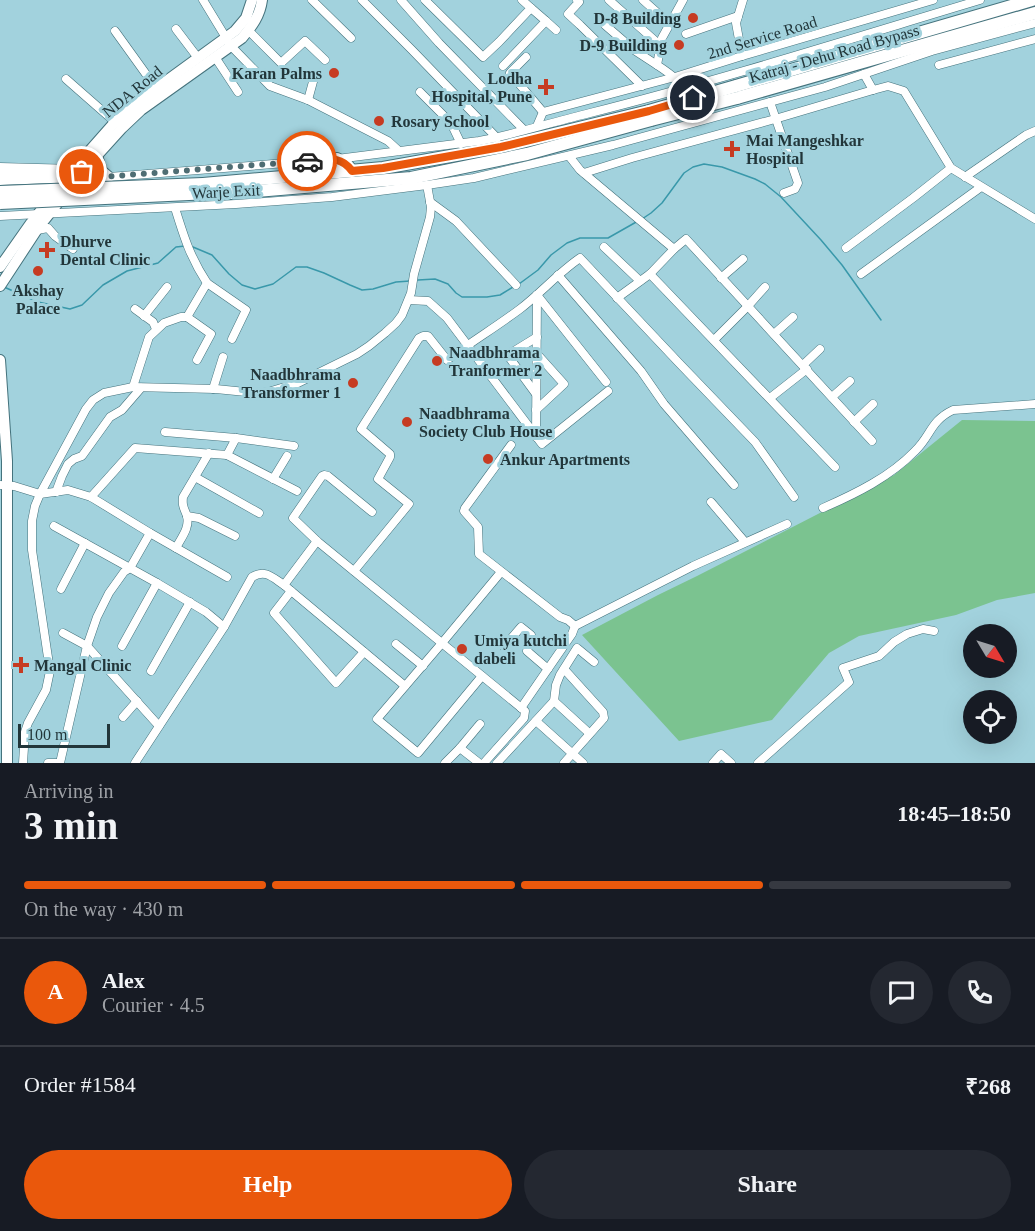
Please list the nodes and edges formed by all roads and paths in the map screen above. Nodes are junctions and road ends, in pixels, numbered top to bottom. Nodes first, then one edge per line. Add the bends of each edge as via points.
1 (203, 0) edge
2 (252, 0) edge
3 (262, 0) edge
4 (312, 0) edge
5 (362, 0) edge
6 (401, 0) edge
7 (426, 0) edge
8 (522, 0) edge
9 (577, 0) edge
10 (609, 0) edge
11 (643, 0) edge
12 (683, 0) edge
13 (743, 0) edge
14 (933, 0) edge
15 (980, 0) edge
16 (1032, 0) edge
17 (531, 8) junction
18 (1035, 13) edge
19 (738, 16) junction
20 (546, 21) junction
21 (1035, 23) edge
22 (670, 24) junction
23 (605, 25) dead end
24 (176, 29) dead end
25 (249, 30) junction
26 (556, 30) dead end
27 (115, 31) dead end
28 (686, 34) dead end
29 (351, 38) dead end
30 (1035, 39) edge
31 (228, 42) junction
32 (661, 46) junction
33 (742, 56) junction
34 (215, 57) junction
35 (526, 57) dead end
36 (198, 58) junction
37 (325, 60) dead end
38 (939, 64) dead end
39 (657, 65) junction
40 (503, 66) dead end
41 (864, 74) junction
42 (314, 78) dead end
43 (66, 79) dead end
44 (716, 79) junction
45 (678, 85) junction
46 (642, 86) junction
47 (156, 88) junction
48 (873, 90) junction
49 (238, 92) dead end
50 (420, 92) dead end
51 (736, 92) junction
52 (652, 97) junction
53 (308, 100) junction
54 (770, 102) junction
55 (543, 112) junction
56 (723, 114) junction
57 (650, 115) junction
58 (775, 119) junction
59 (115, 122) junction
60 (692, 123) junction
61 (537, 126) junction
62 (524, 130) junction
63 (1035, 131) edge
64 (664, 132) junction
65 (497, 138) junction
66 (461, 144) junction
67 (399, 151) junction
68 (96, 156) junction
69 (569, 156) junction
70 (788, 156) junction
71 (337, 159) junction
72 (771, 162) dead end
73 (0, 167) edge
74 (951, 168) junction
75 (352, 171) junction
76 (584, 173) junction
77 (75, 174) junction
78 (0, 175) edge
79 (109, 177) junction
80 (965, 177) junction
81 (0, 181) edge
82 (428, 185) junction
83 (981, 187) junction
84 (207, 189) junction
85 (0, 192) edge
86 (784, 193) dead end
87 (430, 202) junction
88 (0, 203) edge
89 (175, 208) junction
90 (49, 214) junction
91 (0, 216) edge
92 (1035, 219) edge
93 (35, 224) junction
94 (604, 247) dead end
95 (846, 248) dead end
96 (73, 249) dead end
97 (674, 249) junction
98 (743, 259) dead end
99 (0, 267) edge
100 (650, 274) junction
101 (861, 274) dead end
102 (558, 275) junction
103 (721, 278) junction
104 (640, 281) junction
105 (207, 283) junction
106 (1, 284) edge
107 (516, 285) dead end
108 (167, 287) dead end
109 (765, 287) dead end
110 (537, 295) junction
111 (410, 296) junction
112 (617, 298) junction
113 (748, 306) junction
114 (135, 309) dead end
115 (144, 316) junction
116 (188, 317) junction
117 (793, 317) dead end
118 (156, 329) junction
119 (774, 334) junction
120 (537, 337) junction
121 (232, 339) dead end
122 (714, 340) junction
123 (468, 344) junction
124 (820, 349) dead end
125 (537, 354) junction
126 (223, 357) dead end
127 (0, 360) edge
128 (197, 360) dead end
129 (805, 367) junction
130 (850, 381) dead end
131 (606, 382) dead end
132 (137, 387) junction
133 (213, 388) junction
134 (608, 391) dead end
135 (536, 394) junction
136 (832, 397) junction
137 (770, 398) junction
138 (873, 404) dead end
139 (1035, 404) edge
140 (536, 410) junction
141 (2, 421) edge
142 (854, 422) junction
143 (165, 432) dead end
144 (236, 438) junction
145 (536, 438) junction
146 (872, 441) dead end
147 (511, 445) dead end
148 (294, 446) dead end
149 (209, 453) junction
150 (227, 455) junction
151 (287, 456) dead end
152 (836, 467) dead end
153 (195, 477) junction
154 (273, 479) junction
155 (734, 485) dead end
156 (3, 486) edge
157 (297, 491) dead end
158 (56, 492) junction
159 (40, 494) junction
160 (91, 497) junction
161 (794, 497) dead end
162 (711, 502) dead end
163 (823, 508) dead end
164 (372, 512) dead end
165 (259, 513) dead end
166 (187, 516) junction
167 (787, 524) dead end
168 (54, 526) dead end
169 (150, 533) junction
170 (235, 536) dead end
171 (317, 541) junction
172 (745, 542) junction
173 (86, 543) junction
174 (176, 548) junction
175 (130, 568) junction
176 (354, 571) junction
177 (501, 572) junction
178 (227, 577) dead end
179 (3, 579) edge
180 (157, 582) junction
181 (284, 585) junction
182 (61, 589) dead end
183 (291, 591) junction
184 (190, 602) junction
185 (575, 626) junction
186 (224, 627) junction
187 (934, 631) dead end
188 (63, 633) dead end
189 (396, 644) dead end
190 (442, 644) junction
191 (87, 646) junction
192 (122, 646) dead end
193 (504, 647) dead end
194 (364, 652) junction
195 (594, 662) dead end
196 (423, 666) junction
197 (548, 669) junction
198 (564, 669) junction
199 (151, 671) dead end
200 (482, 676) junction
201 (405, 686) junction
202 (137, 701) junction
203 (554, 701) junction
204 (521, 708) junction
205 (123, 717) dead end
206 (536, 721) junction
207 (480, 724) dead end
208 (159, 726) junction
209 (3, 734) edge
210 (590, 734) junction
211 (460, 748) junction
212 (572, 753) junction
213 (7, 763) edge
214 (22, 763) edge
215 (48, 763) edge
216 (60, 763) edge
217 (135, 763) edge
218 (446, 763) edge
219 (479, 763) edge
220 (484, 763) edge
221 (497, 763) edge
222 (564, 763) edge
223 (583, 763) edge
224 (713, 763) edge
225 (731, 763) edge
226 (758, 763) edge

1 - 31 street
2 - 31 main road, NDA Road via 246,18
3 - 25 main road, NDA Road
4 - 29 street
5 - 65 street
6 - 62 street
7 - 17 street via 483,57
8 - 17 street
9 - 46 street via 579,3 568,14
10 - 32 street
11 - 22 street
12 - 22 street
13 - 19 street
14 - 33 street, 2nd Service Road
15 - 44 street
16 - 51 highway, Katraj - Dehu Road Bypass
17 - 20 street
18 - 51 highway, Katraj - Dehu Road Bypass
19 - 28 street
19 - 33 street
20 - 26 street
20 - 40 street
21 - 41 street, Warje Exit
22 - 32 street
23 - 39 street
24 - 36 street
25 - 31 main road, NDA Road via 242,38
25 - 37 street via 281,63 305,41
27 - 47 street
30 - 38 street
31 - 34 main road, NDA Road
31 - 36 main road, NDA Road
31 - 53 street via 270,86
32 - 39 street
33 - 45 street, 2nd Service Road
34 - 49 street
34 - 68 main road, NDA Road via 133,117
35 - 55 street via 510,73
36 - 47 main road, NDA Road
39 - 45 street
41 - 48 street
41 - 54 street, Warje Exit
42 - 53 street
43 - 59 street
44 - 45 street
44 - 56 street
45 - 46 street, 2nd Service Road
45 - 52 street, Warje Exit
45 - 60 street
46 - 55 street, 2nd Service Road
47 - 59 main road, NDA Road
48 - 58 street
48 - 74 street via 888,86 904,91
50 - 66 street via 451,123
51 - 57 highway, Katraj - Dehu Road Bypass, bridge
52 - 61 street, Warje Exit
52 - 64 street
53 - 67 street via 388,141
54 - 56 street, Warje Exit
54 - 58 street
55 - 61 street
56 - 60 street, Warje Exit
57 - 75 highway, Katraj - Dehu Road Bypass via 501,147
57 - 84 highway, Katraj - Dehu Road Bypass via 527,154 411,178 233,193
58 - 70 street
58 - 76 street
59 - 77 main road, NDA Road
60 - 64 street, Warje Exit
61 - 62 street, Warje Exit
62 - 65 street, Warje Exit
63 - 80 street
64 - 69 street, Warje Exit
65 - 66 street, Warje Exit
66 - 67 street, Warje Exit
67 - 71 street, Warje Exit
68 - 77 main road, NDA Road
68 - 79 main road
69 - 76 street
69 - 82 street, Warje Exit
70 - 72 street
70 - 86 street via 798,183 795,189
71 - 75 highway
71 - 79 street, Warje Exit
73 - 77 street
74 - 80 street
74 - 95 street
75 - 84 highway, Katraj - Dehu Road Bypass
76 - 97 street
77 - 78 street
77 - 79 street, Warje Exit
77 - 81 street, Warje Exit
77 - 90 main road, NDA Road
77 - 93 main road, NDA Road
80 - 83 street
82 - 87 street
82 - 89 street, Warje Exit via 332,198
83 - 92 street
83 - 101 street
84 - 85 highway, Katraj - Dehu Road Bypass, bridge
84 - 88 highway, Katraj - Dehu Road Bypass, bridge
87 - 107 street via 456,221
87 - 111 street via 428,229
89 - 90 street, Warje Exit
89 - 105 street via 188,248
90 - 93 main road, NDA Road
91 - 93 street
93 - 96 street via 48,228
93 - 99 main road
93 - 106 main road
94 - 104 street
97 - 100 street
97 - 103 street via 686,239
98 - 103 street
100 - 104 street
100 - 122 street
102 - 110 street
102 - 112 street via 580,258
102 - 155 street
103 - 113 street
104 - 112 street
105 - 116 street
105 - 121 street via 246,310
108 - 115 street
109 - 113 street
110 - 120 street
110 - 123 street
110 - 131 street
111 - 123 street via 428,301
111 - 133 street via 396,323 369,346 298,383 262,392
112 - 161 street via 755,442
113 - 119 street
113 - 122 street
114 - 115 street
115 - 118 street
116 - 118 street via 181,316
116 - 128 street via 211,334
117 - 119 street
118 - 132 street via 149,337
119 - 129 street
120 - 125 street
120 - 135 street via 509,357
122 - 137 street
123 - 145 street
123 - 176 street via 447,360 428,336 419,338 361,429 390,454 378,478 409,504
124 - 129 street
125 - 135 street
125 - 140 street via 564,384
126 - 133 street
127 - 141 main road
129 - 136 street
129 - 137 street
130 - 136 street
132 - 133 street
132 - 158 street via 82,456 68,464
132 - 159 street via 104,393 93,400
134 - 145 street via 542,444
135 - 140 street
136 - 142 street
137 - 152 street
138 - 142 street
139 - 163 street via 953,410 942,415 917,450 891,471
140 - 145 street
141 - 156 main road via 7,461
142 - 146 street
143 - 144 street
144 - 148 street
144 - 150 street
147 - 177 street via 464,511 478,527 479,554
149 - 150 street
149 - 153 street
149 - 160 street via 135,448
150 - 154 street
151 - 154 street
153 - 165 street
153 - 166 street via 183,497
154 - 157 street
156 - 159 street
156 - 179 main road
158 - 159 street
158 - 160 street via 68,490
159 - 214 street via 32,521 32,550 50,671 46,690 25,732
160 - 169 street
162 - 172 street
164 - 171 street via 328,476 322,476 293,518
166 - 170 street
166 - 174 street via 186,530
167 - 172 street
168 - 173 street
169 - 174 street
169 - 175 street
171 - 176 street
171 - 181 street
172 - 185 street
173 - 175 street
173 - 182 street
174 - 178 street
175 - 180 street
175 - 191 street via 109,593
176 - 190 street
177 - 185 street
177 - 190 street
179 - 209 main road
180 - 184 street
180 - 192 street
181 - 183 street
181 - 186 street via 266,574 252,577
183 - 194 street
183 - 194 street via 274,613 336,683
184 - 186 street
184 - 199 street
185 - 197 street
186 - 208 street
187 - 226 street via 923,629 907,634 879,657 843,668 849,682
188 - 191 street
189 - 196 street
190 - 196 street
190 - 200 street
191 - 202 street
191 - 216 street
193 - 197 street via 521,627 531,635 527,651
194 - 201 street
195 - 198 street via 577,648
196 - 201 street
197 - 204 street
198 - 203 street
198 - 210 street via 603,712 604,718
200 - 201 street via 418,753 377,718
200 - 204 street
202 - 205 street
202 - 208 street
203 - 206 street
203 - 210 street
204 - 220 street via 524,718
206 - 212 street
206 - 221 street
207 - 211 street
208 - 217 street
209 - 213 main road
210 - 212 street
211 - 218 street
211 - 219 street
212 - 222 street
212 - 223 street
215 - 216 street
224 - 225 street via 721,754

